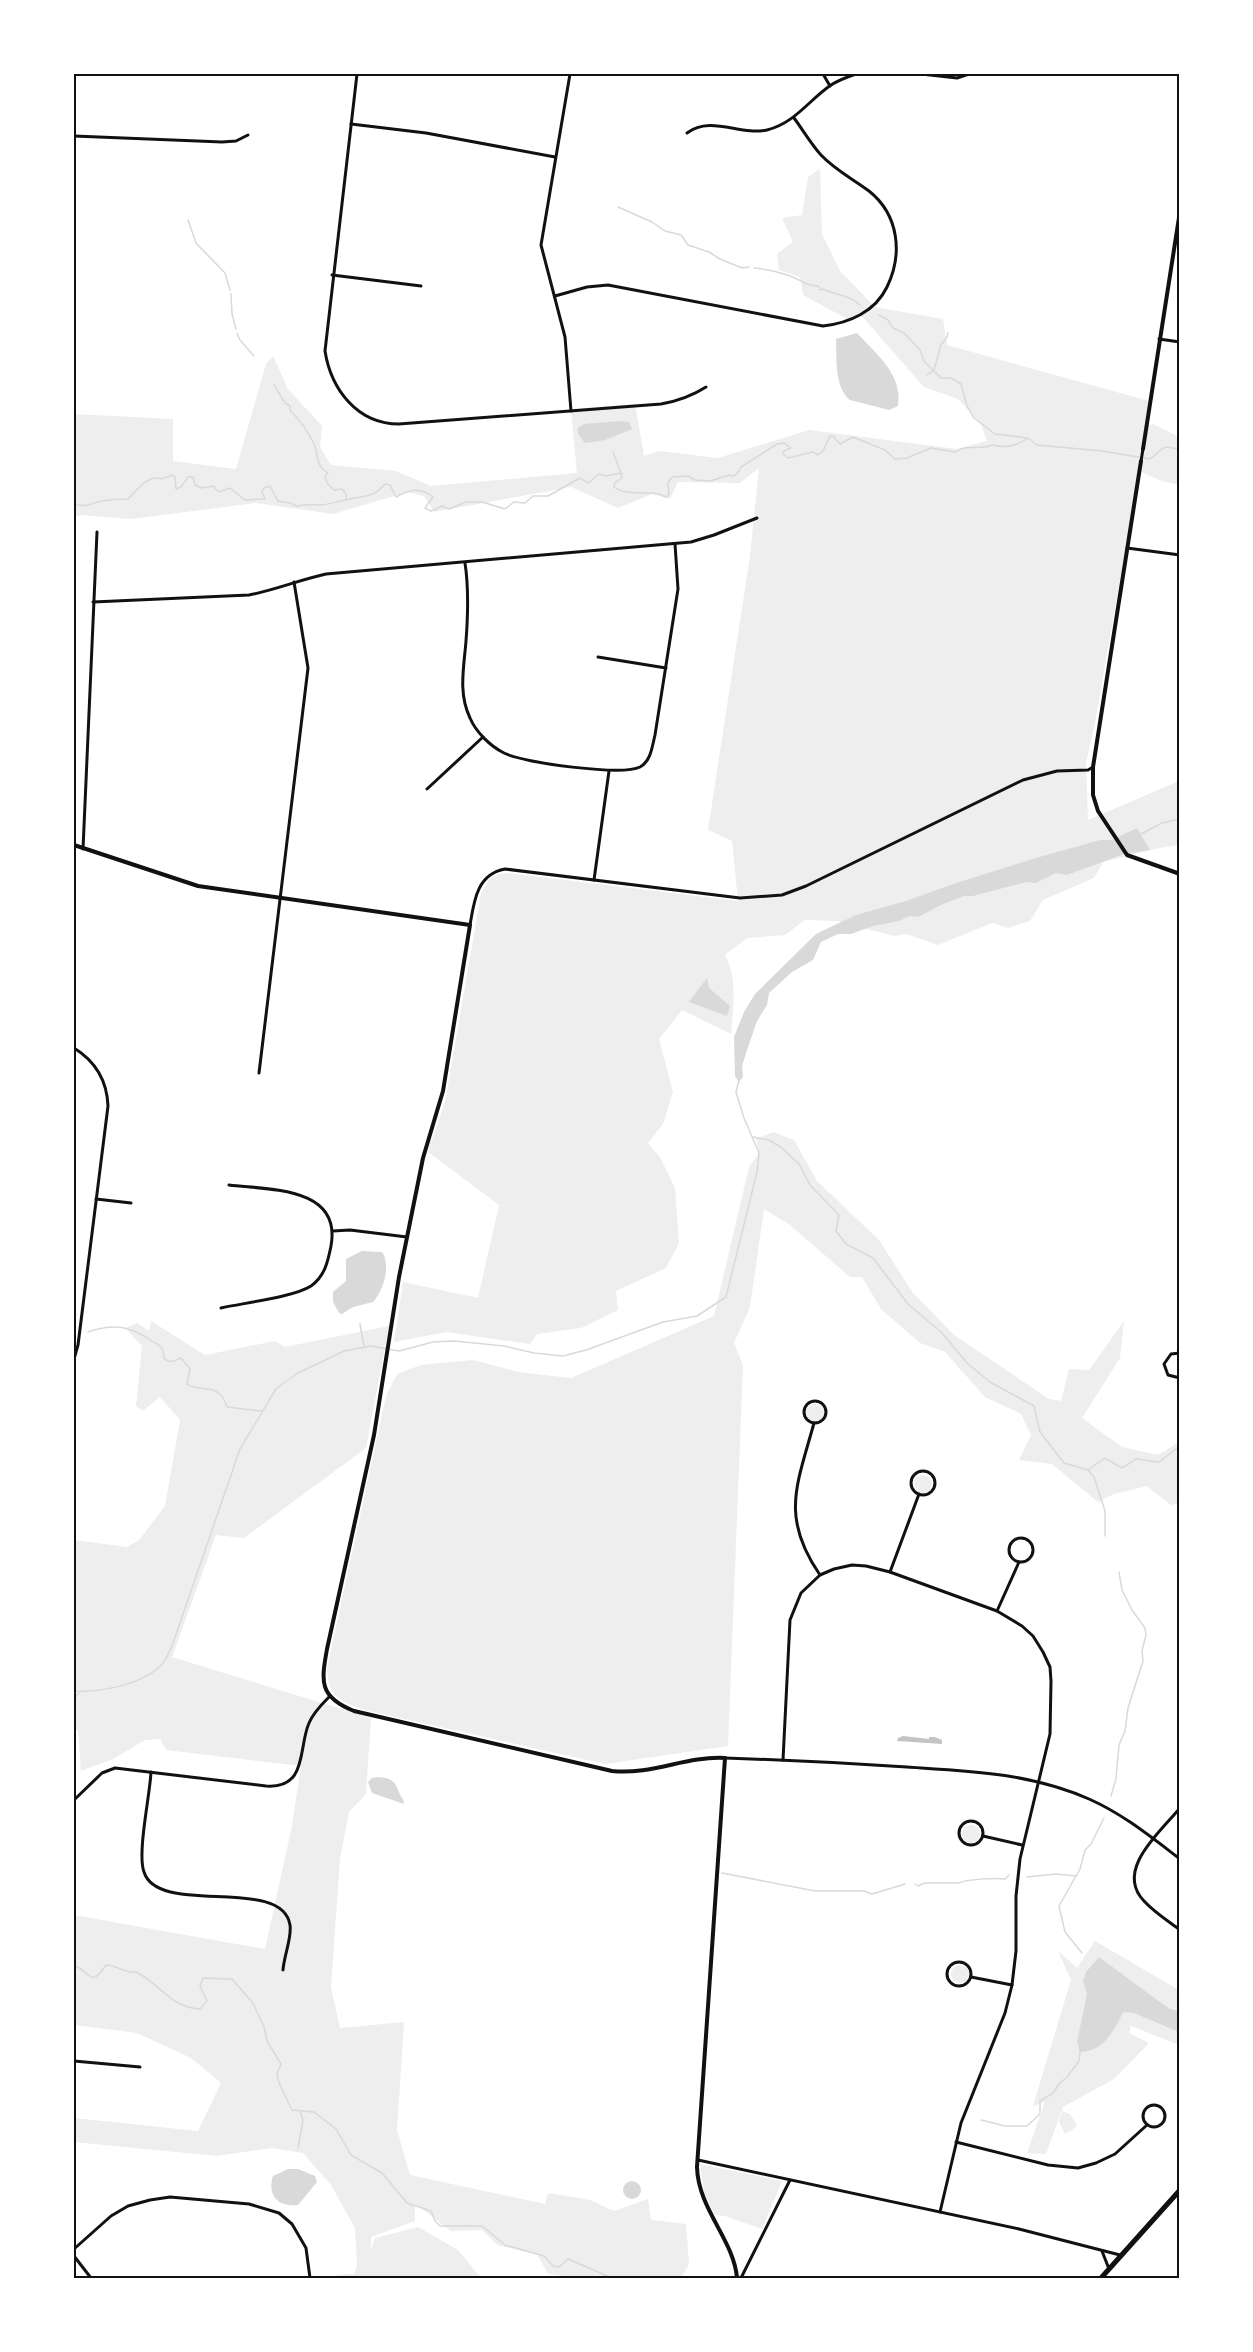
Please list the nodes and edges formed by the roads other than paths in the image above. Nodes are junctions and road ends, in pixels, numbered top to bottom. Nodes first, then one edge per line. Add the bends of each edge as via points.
1 (357, 74) edge
2 (570, 74) edge
3 (823, 74) edge
4 (856, 74) edge
5 (921, 74) edge
6 (969, 74) edge
7 (830, 86) junction
8 (794, 118) junction
9 (351, 124) junction
10 (687, 132) dead end
11 (248, 135) dead end
12 (74, 136) edge
13 (555, 157) junction
14 (1179, 211) edge
15 (332, 275) junction
16 (421, 286) dead end
17 (555, 296) junction
18 (1159, 339) junction
19 (1179, 342) edge
20 (706, 387) dead end
21 (571, 411) junction
22 (1143, 449) joint
23 (1141, 461) joint
24 (757, 518) dead end
25 (97, 532) dead end
26 (675, 543) junction
27 (1127, 548) junction
28 (1179, 555) edge
29 (465, 563) junction
30 (294, 582) junction
31 (93, 602) junction
32 (598, 657) dead end
33 (666, 668) junction
34 (483, 737) junction
35 (1093, 767) junction
36 (609, 771) junction
37 (427, 789) dead end
38 (74, 845) edge
39 (83, 849) junction
40 (1179, 874) edge
41 (594, 879) junction
42 (280, 898) junction
43 (470, 925) junction
44 (74, 1048) edge
45 (259, 1073) dead end
46 (229, 1185) dead end
47 (96, 1200) junction
48 (130, 1203) dead end
49 (333, 1231) junction
50 (407, 1237) junction
51 (222, 1308) dead end
52 (1179, 1353) edge
53 (74, 1359) edge
54 (1179, 1378) edge
55 (814, 1423) junction
56 (919, 1494) junction
57 (1019, 1562) junction
58 (890, 1572) junction
59 (820, 1575) junction
60 (997, 1611) junction
61 (329, 1697) junction
62 (725, 1758) junction
63 (783, 1761) junction
64 (151, 1772) junction
65 (1039, 1781) junction
66 (74, 1800) edge
67 (1179, 1808) edge
68 (983, 1836) junction
69 (1154, 1839) junction
70 (1023, 1845) junction
71 (1179, 1859) edge
72 (1179, 1930) edge
73 (283, 1970) dead end
74 (971, 1977) junction
75 (1012, 1985) junction
76 (74, 2061) edge
77 (140, 2067) dead end
78 (1147, 2125) junction
79 (956, 2141) junction
80 (697, 2160) junction
81 (790, 2180) junction
82 (1179, 2190) edge
83 (940, 2212) junction
84 (74, 2249) edge
85 (1102, 2251) junction
86 (74, 2256) edge
87 (1120, 2256) junction
88 (1109, 2269) junction
89 (91, 2278) edge
90 (310, 2278) edge
91 (739, 2278) edge
92 (1101, 2278) edge

1 - 9 street
2 - 13 street
3 - 7 street
4 - 7 street
5 - 6 street via 957,78
7 - 8 street
8 - 10 street via 764,131 705,125
8 - 17 street via 820,154 871,193 893,225 898,250 896,267 885,293 872,306 849,321 823,326 608,285
9 - 13 street via 426,133
9 - 15 street
11 - 12 street via 222,142
13 - 17 street via 541,245
14 - 18 street
15 - 16 street
15 - 21 street via 327,365 341,395 370,418 399,424
17 - 21 street via 565,337
18 - 19 street
18 - 22 street
20 - 21 street via 676,402
22 - 23 street
23 - 27 street
24 - 26 street via 706,538
25 - 31 street
26 - 29 street
26 - 33 street via 678,589
27 - 28 street
27 - 35 street
29 - 30 street via 326,574
29 - 34 street via 468,594 463,699
30 - 31 street via 249,594
30 - 42 street via 308,668
31 - 39 street
32 - 33 street
33 - 36 street via 650,756 630,771
34 - 36 street via 502,752 521,758
34 - 37 street
35 - 40 street via 1096,806 1127,855
35 - 41 street via 1088,771 1050,772 1023,780 782,895 740,898
36 - 41 street
38 - 39 street
39 - 42 street via 187,883
41 - 43 street via 497,870 480,885
42 - 43 street
42 - 45 street
43 - 50 street via 443,1091 423,1158
44 - 47 street via 95,1066 107,1097
46 - 49 street via 309,1197 327,1214
47 - 48 street
47 - 53 street
49 - 50 street
49 - 51 street via 326,1269 311,1286
50 - 61 street via 371,1446 327,1649 323,1679
52 - 54 street via 1168,1356 1164,1364 1168,1375
55 - 55 street via 826,1415 824,1404 817,1400 804,1410 805,1417
55 - 59 street via 794,1504 797,1528
56 - 56 street via 930,1492 934,1486 928,1472 912,1478 913,1489
56 - 58 street
57 - 57 street via 1032,1555 1031,1544 1025,1539 1014,1541 1010,1547 1011,1555
57 - 60 street
58 - 59 street via 852,1564
58 - 60 street
59 - 63 street via 801,1593 790,1620
60 - 65 street via 1032,1636 1050,1667 1050,1734
61 - 62 street via 363,1713 612,1771 644,1772
61 - 64 street via 310,1720 299,1767 284,1784 266,1786
62 - 63 street
62 - 80 street
63 - 65 street via 994,1773
64 - 66 street via 108,1770
64 - 73 street via 142,1859 144,1876 162,1891 261,1901 279,1907 290,1925
65 - 69 street via 1101,1805
65 - 70 street
67 - 69 street
68 - 68 street via 975,1822 963,1824 959,1831 962,1842 969,1845
68 - 70 street
69 - 71 street
69 - 72 street via 1136,1865 1134,1884 1143,1900
70 - 75 street via 1017,1879
74 - 74 street via 969,1967 963,1963 952,1965 948,1971 951,1982 958,1986
74 - 75 street
75 - 79 street
76 - 77 street
78 - 78 street via 1154,2127 1164,2122 1163,2108 1153,2104 1146,2108 1143,2118
78 - 79 street via 1115,2154 1078,2168 1048,2165
79 - 83 street
80 - 81 street
80 - 91 street via 699,2189
81 - 83 street
81 - 91 street
82 - 87 highway
83 - 85 street
84 - 90 street via 111,2216 150,2199 170,2197 249,2204 279,2213 292,2224 306,2248
85 - 87 street
85 - 88 street
86 - 89 street
87 - 88 highway
88 - 92 highway

